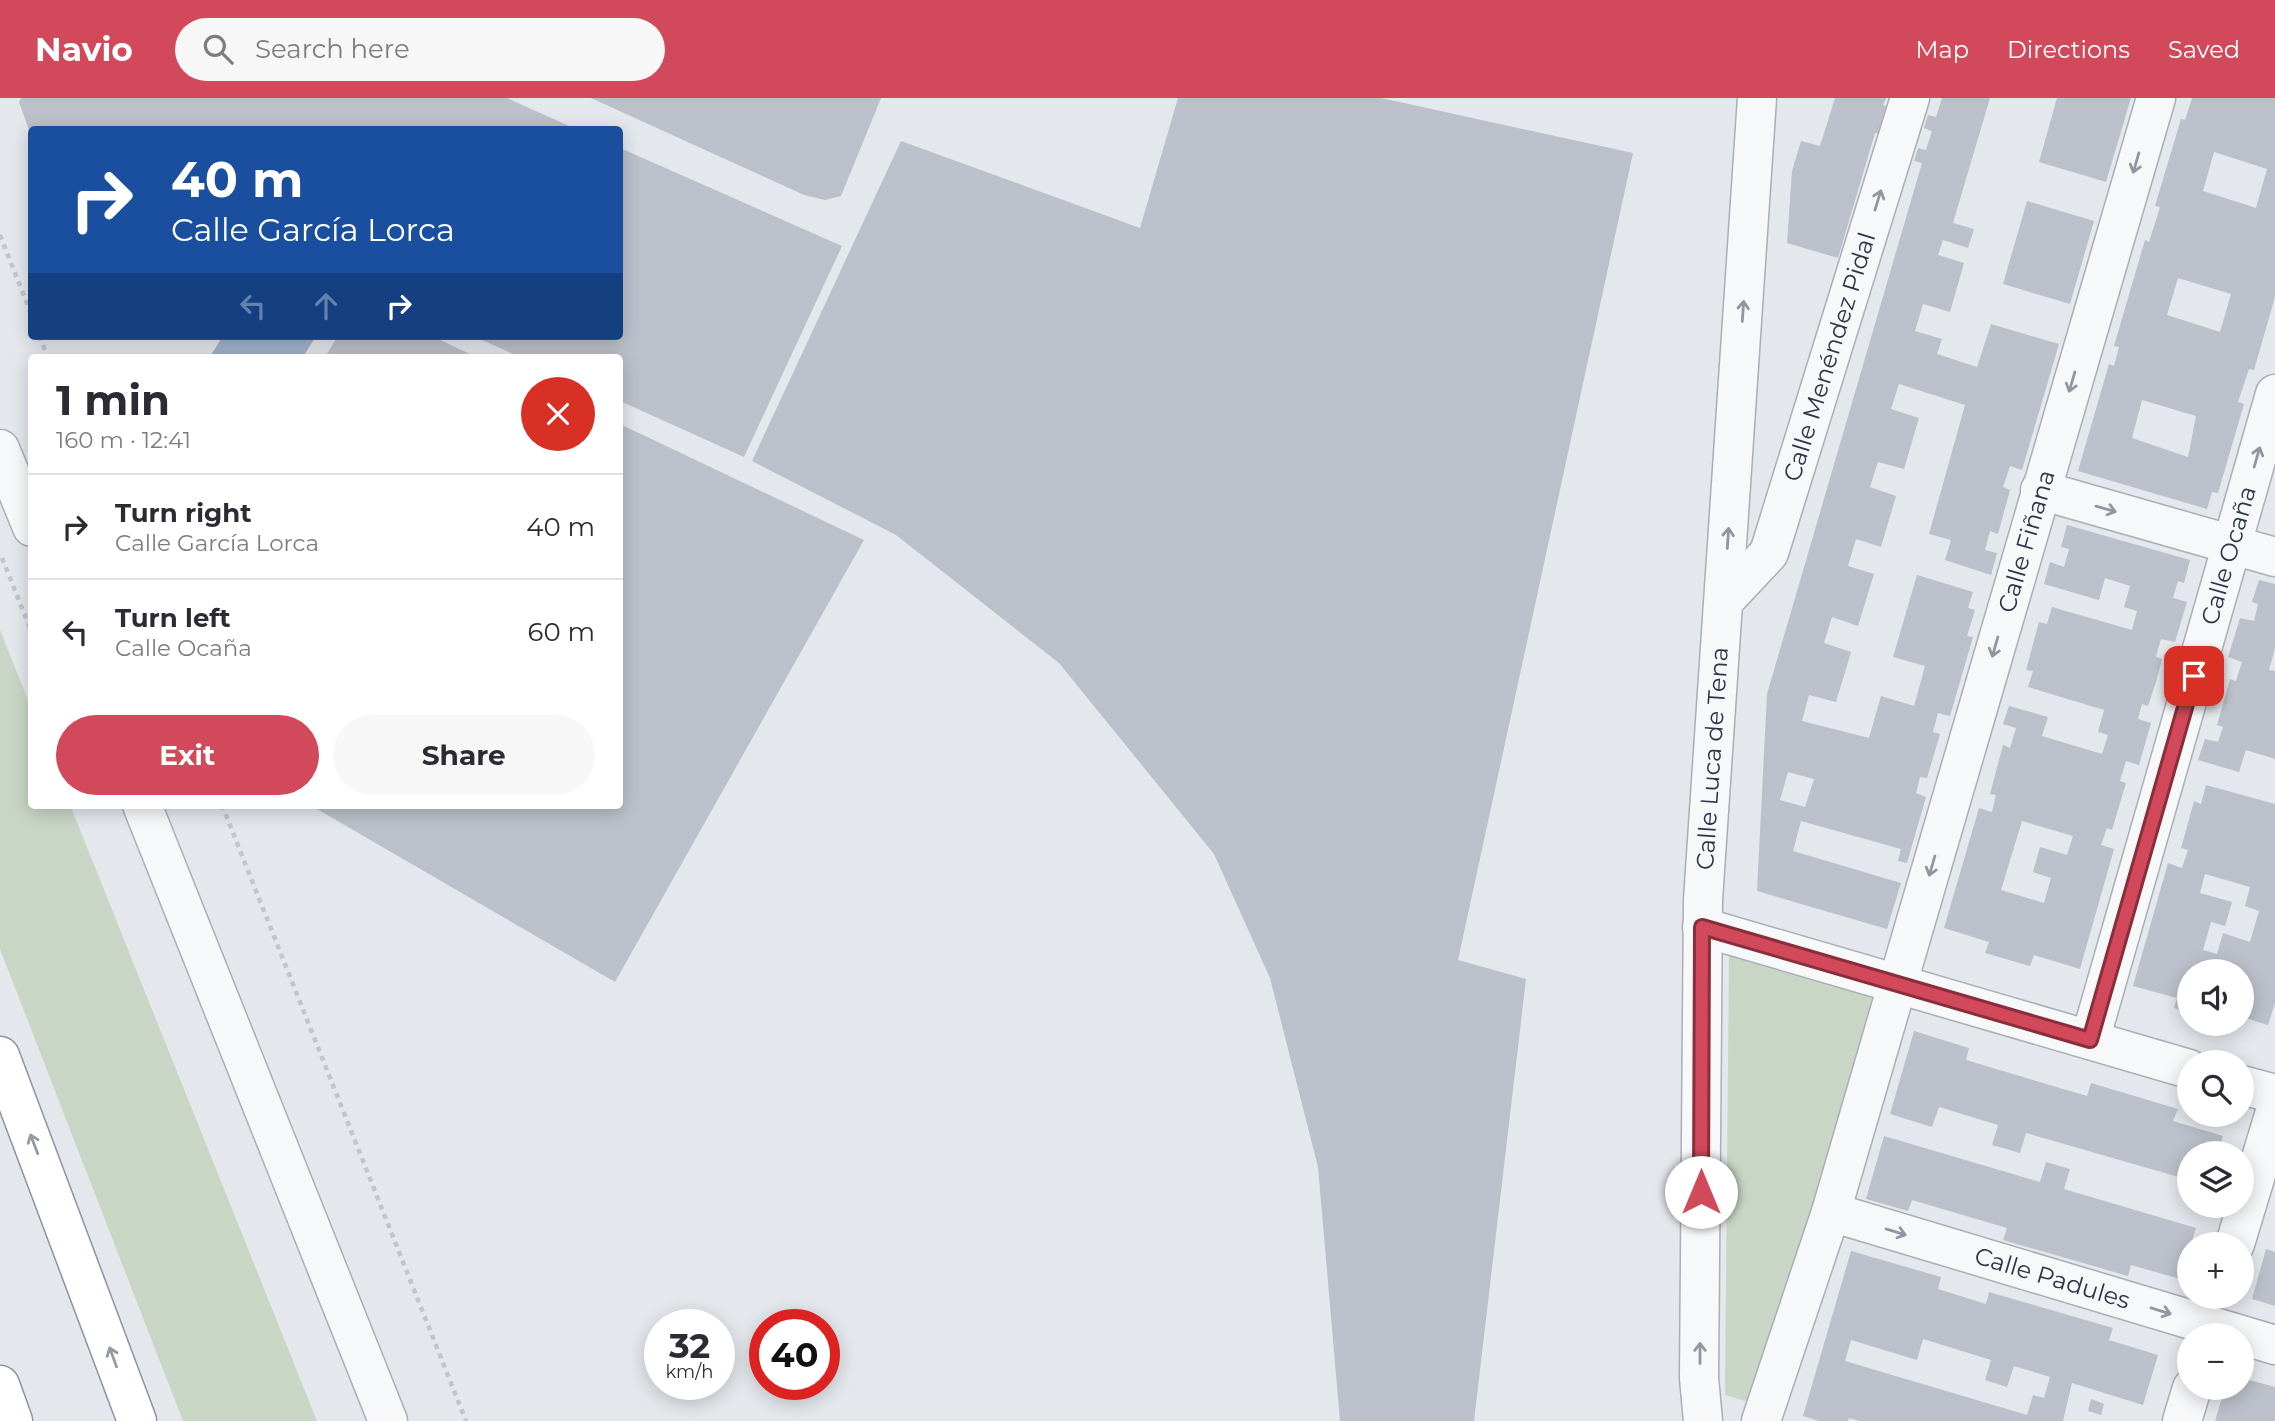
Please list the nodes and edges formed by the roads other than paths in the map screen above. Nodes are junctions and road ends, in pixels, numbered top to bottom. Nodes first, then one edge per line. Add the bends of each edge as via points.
1 (1757, 98) edge
2 (1910, 98) edge
3 (2156, 98) edge
4 (2275, 394) edge
5 (0, 449) edge
6 (2040, 490) junction
7 (28, 517) edge
8 (2232, 545) junction
9 (2275, 557) edge
10 (1724, 601) junction
11 (144, 809) edge
12 (1702, 927) junction
13 (1898, 984) junction
14 (2090, 1040) junction
15 (0, 1056) edge
16 (2177, 1065) edge
17 (2254, 1088) edge
18 (2275, 1094) edge
19 (2275, 1112) edge
20 (1831, 1212) junction
21 (2239, 1232) edge
22 (2213, 1319) edge
23 (2275, 1345) edge
24 (0, 1385) edge
25 (2188, 1400) edge
26 (13, 1421) edge
27 (137, 1421) edge
28 (388, 1421) edge
29 (1703, 1421) edge
30 (1761, 1421) edge
31 (2182, 1421) edge

10 -> 1 street, Calle Luca de Tena
10 -> 2 street, Calle Menéndez Pidal via 1769,552
3 -> 6 street, Calle Fiñana
8 -> 4 street, Calle Ocaña
5 - 7 street
6 -> 8 street
6 -> 13 street, Calle Fiñana
8 - 9 street
8 - 14 street, Calle Ocaña
10 - 12 street, Calle Luca de Tena
11 - 28 street
12 - 13 street
29 -> 12 street, Calle Luca de Tena via 1699,1378
13 - 14 street
13 - 20 street, Calle Fiñana
14 - 16 street
27 -> 15 highway
17 - 18 street
19 - 21 street
20 -> 22 street, Calle Padules
20 - 30 street, Calle Fiñana
22 - 23 street, Calle Padules
24 - 26 highway
25 - 31 street

